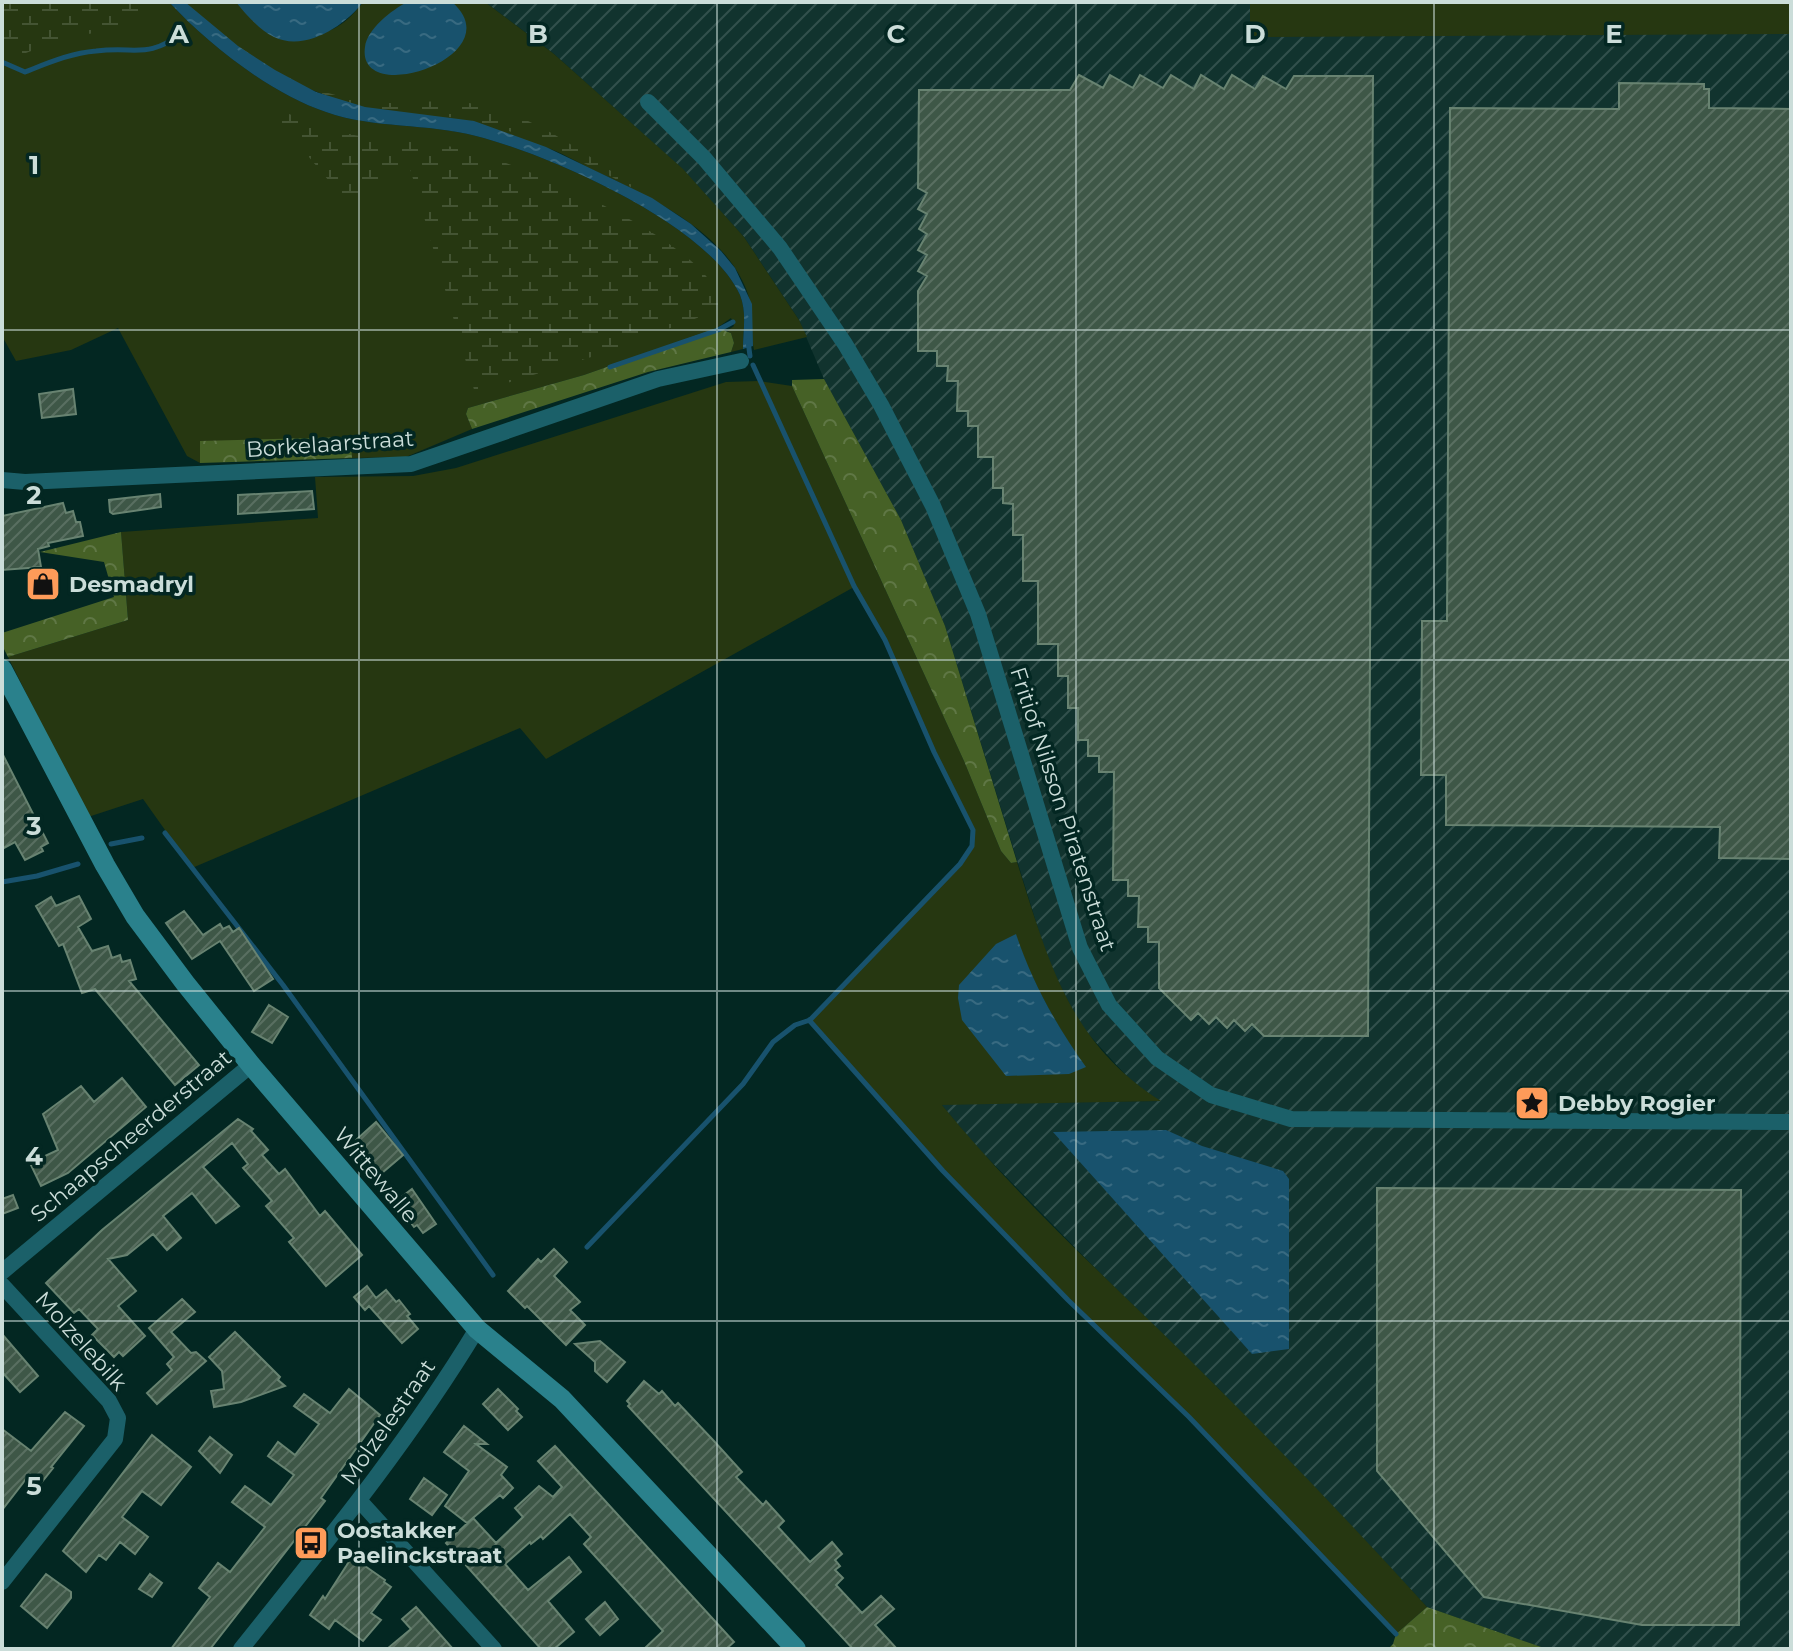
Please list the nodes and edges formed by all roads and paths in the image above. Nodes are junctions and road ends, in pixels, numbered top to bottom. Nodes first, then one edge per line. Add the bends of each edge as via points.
1 (648, 102) dead end
2 (741, 361) dead end
3 (2, 480) edge
4 (2, 669) edge
5 (251, 1065) junction
6 (1791, 1122) edge
7 (2, 1272) edge
8 (2, 1285) edge
9 (477, 1329) junction
10 (359, 1500) junction
11 (3, 1580) edge
12 (241, 1649) edge
13 (494, 1649) edge
14 (796, 1649) edge

1 - 6 street, Fritiof Nilsson Piratenstraat via 780,248 881,405 933,506 978,614 1080,948 1109,1005 1157,1058 1211,1095 1291,1119
2 - 3 street, Borkelaarstraat via 658,379 411,464
4 - 5 street, Wittewalle via 135,916
5 - 7 street, Schaapscheerderstraat
5 - 9 street, Wittewalle
8 - 11 street, Molzelebilk via 109,1401 118,1418 115,1439
9 - 10 street, Molzelestraat
9 - 14 street, Wittewalle via 562,1399
10 - 12 street, Molzelestraat
10 - 13 street

